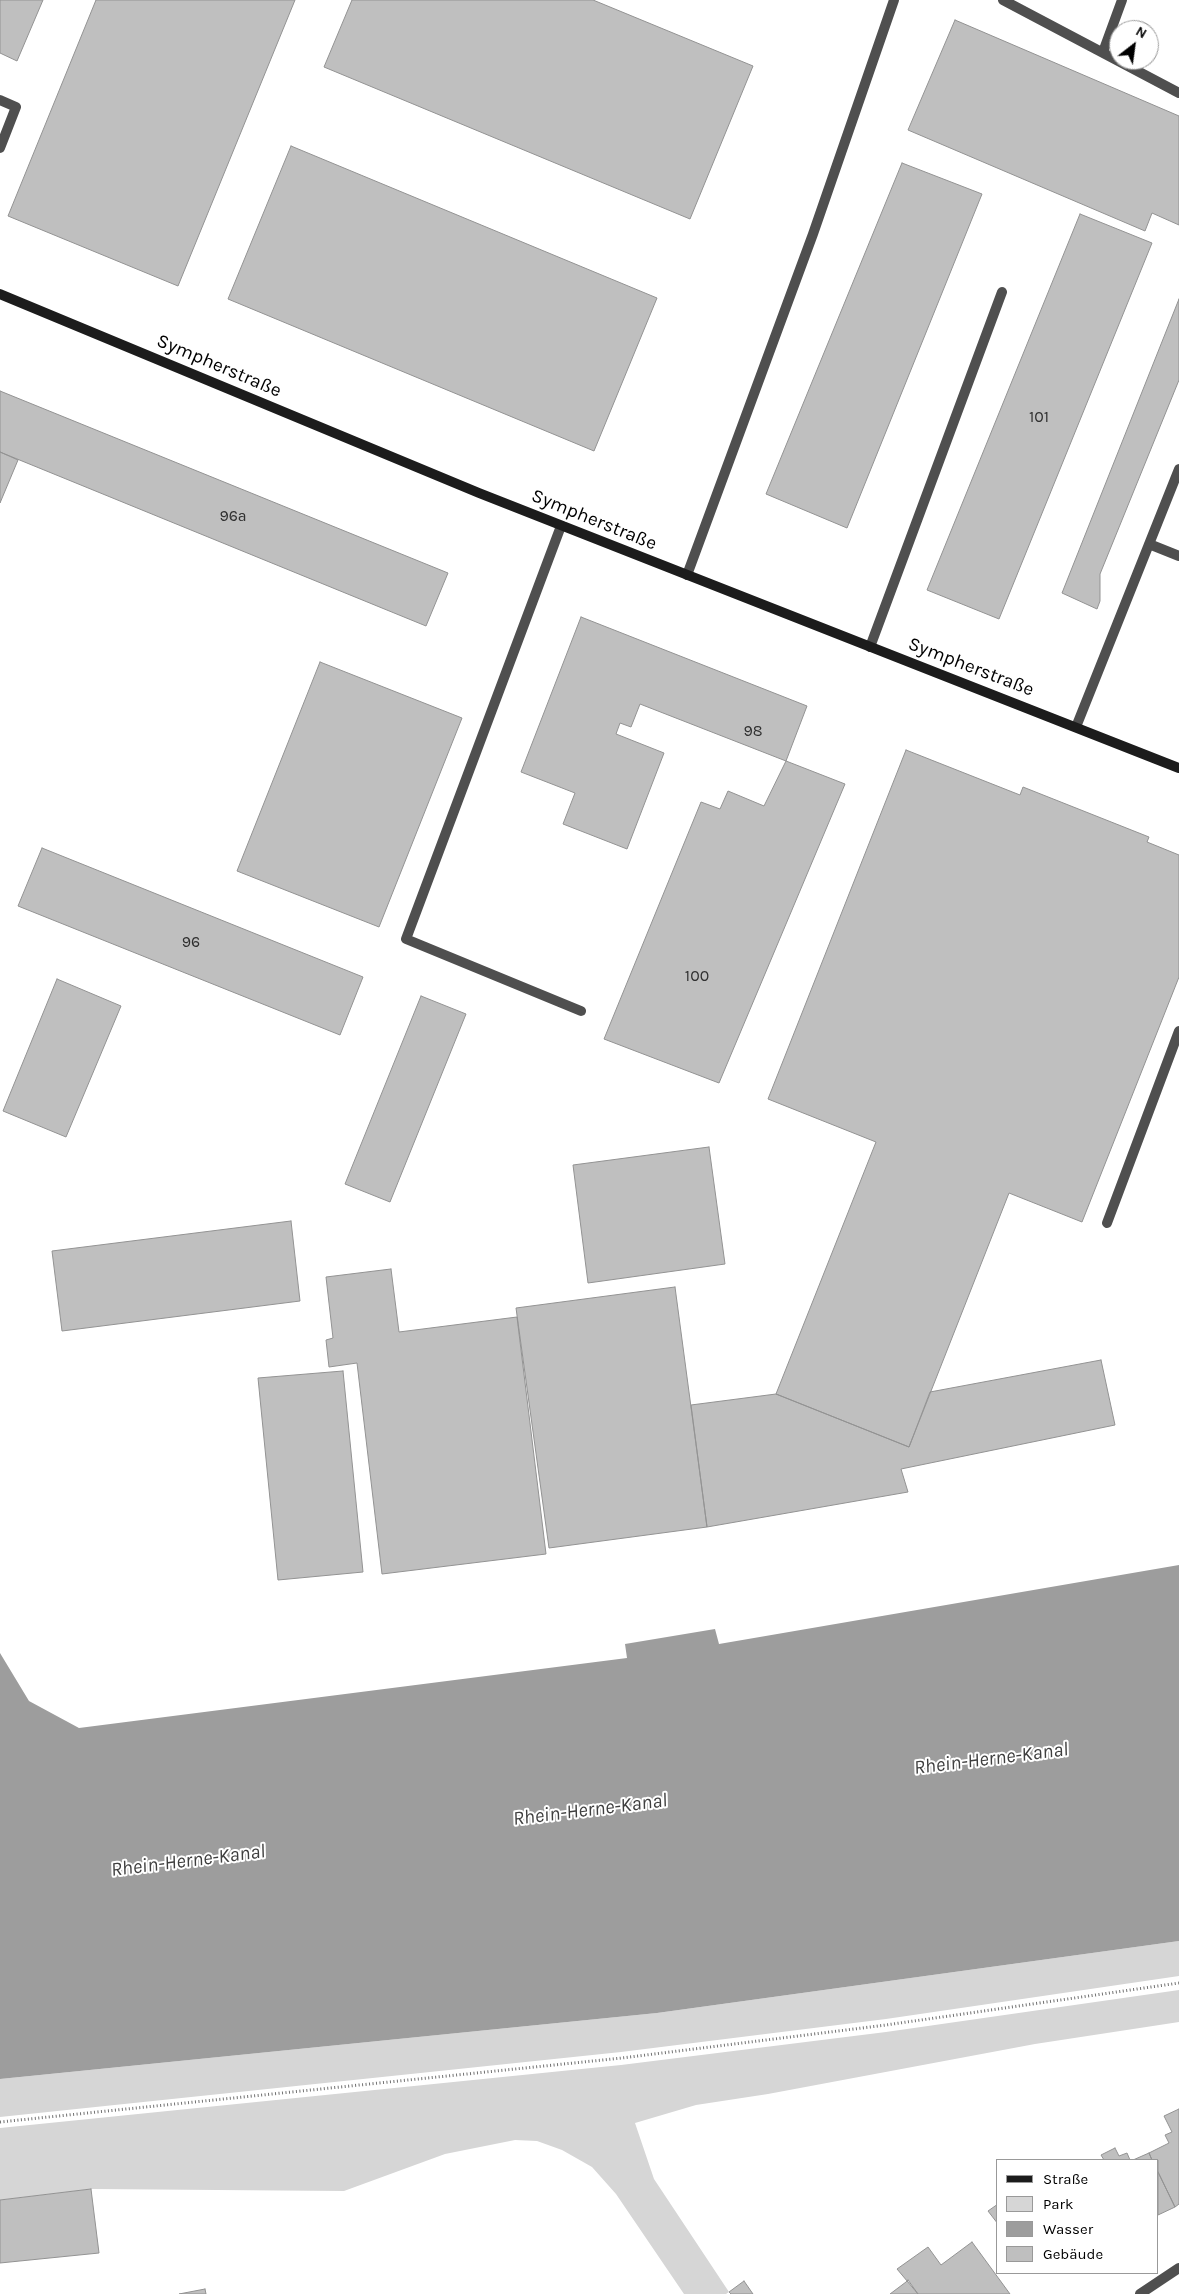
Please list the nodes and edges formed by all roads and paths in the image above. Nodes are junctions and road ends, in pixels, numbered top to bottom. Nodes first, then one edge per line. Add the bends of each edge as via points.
1 (894, 0) edge
2 (1003, 0) edge
3 (1122, 0) edge
4 (1104, 52) junction
5 (1179, 93) edge
6 (0, 100) edge
7 (0, 148) edge
8 (1002, 292) dead end
9 (0, 294) edge
10 (1179, 469) edge
11 (561, 526) junction
12 (1149, 544) junction
13 (1179, 556) edge
14 (686, 575) junction
15 (870, 647) junction
16 (1076, 727) junction
17 (1179, 768) edge
18 (581, 1011) dead end
19 (1179, 1031) edge
20 (1107, 1223) dead end
21 (1179, 1982) edge
22 (0, 2122) edge
23 (1179, 2268) edge
24 (1140, 2294) edge

1 - 14 street via 813,234
2 - 4 street
3 - 4 street
4 - 5 street
6 - 7 street via 16,108
8 - 15 street
9 - 11 street, Sympherstraße
10 - 12 street
11 - 14 street, Sympherstraße
11 - 18 street via 406,939
12 - 13 street
12 - 16 street
14 - 15 street, Sympherstraße
15 - 16 street, Sympherstraße
16 - 17 street, Sympherstraße
19 - 20 street
21 - 22 path via 886,2026 622,2058
23 - 24 street

